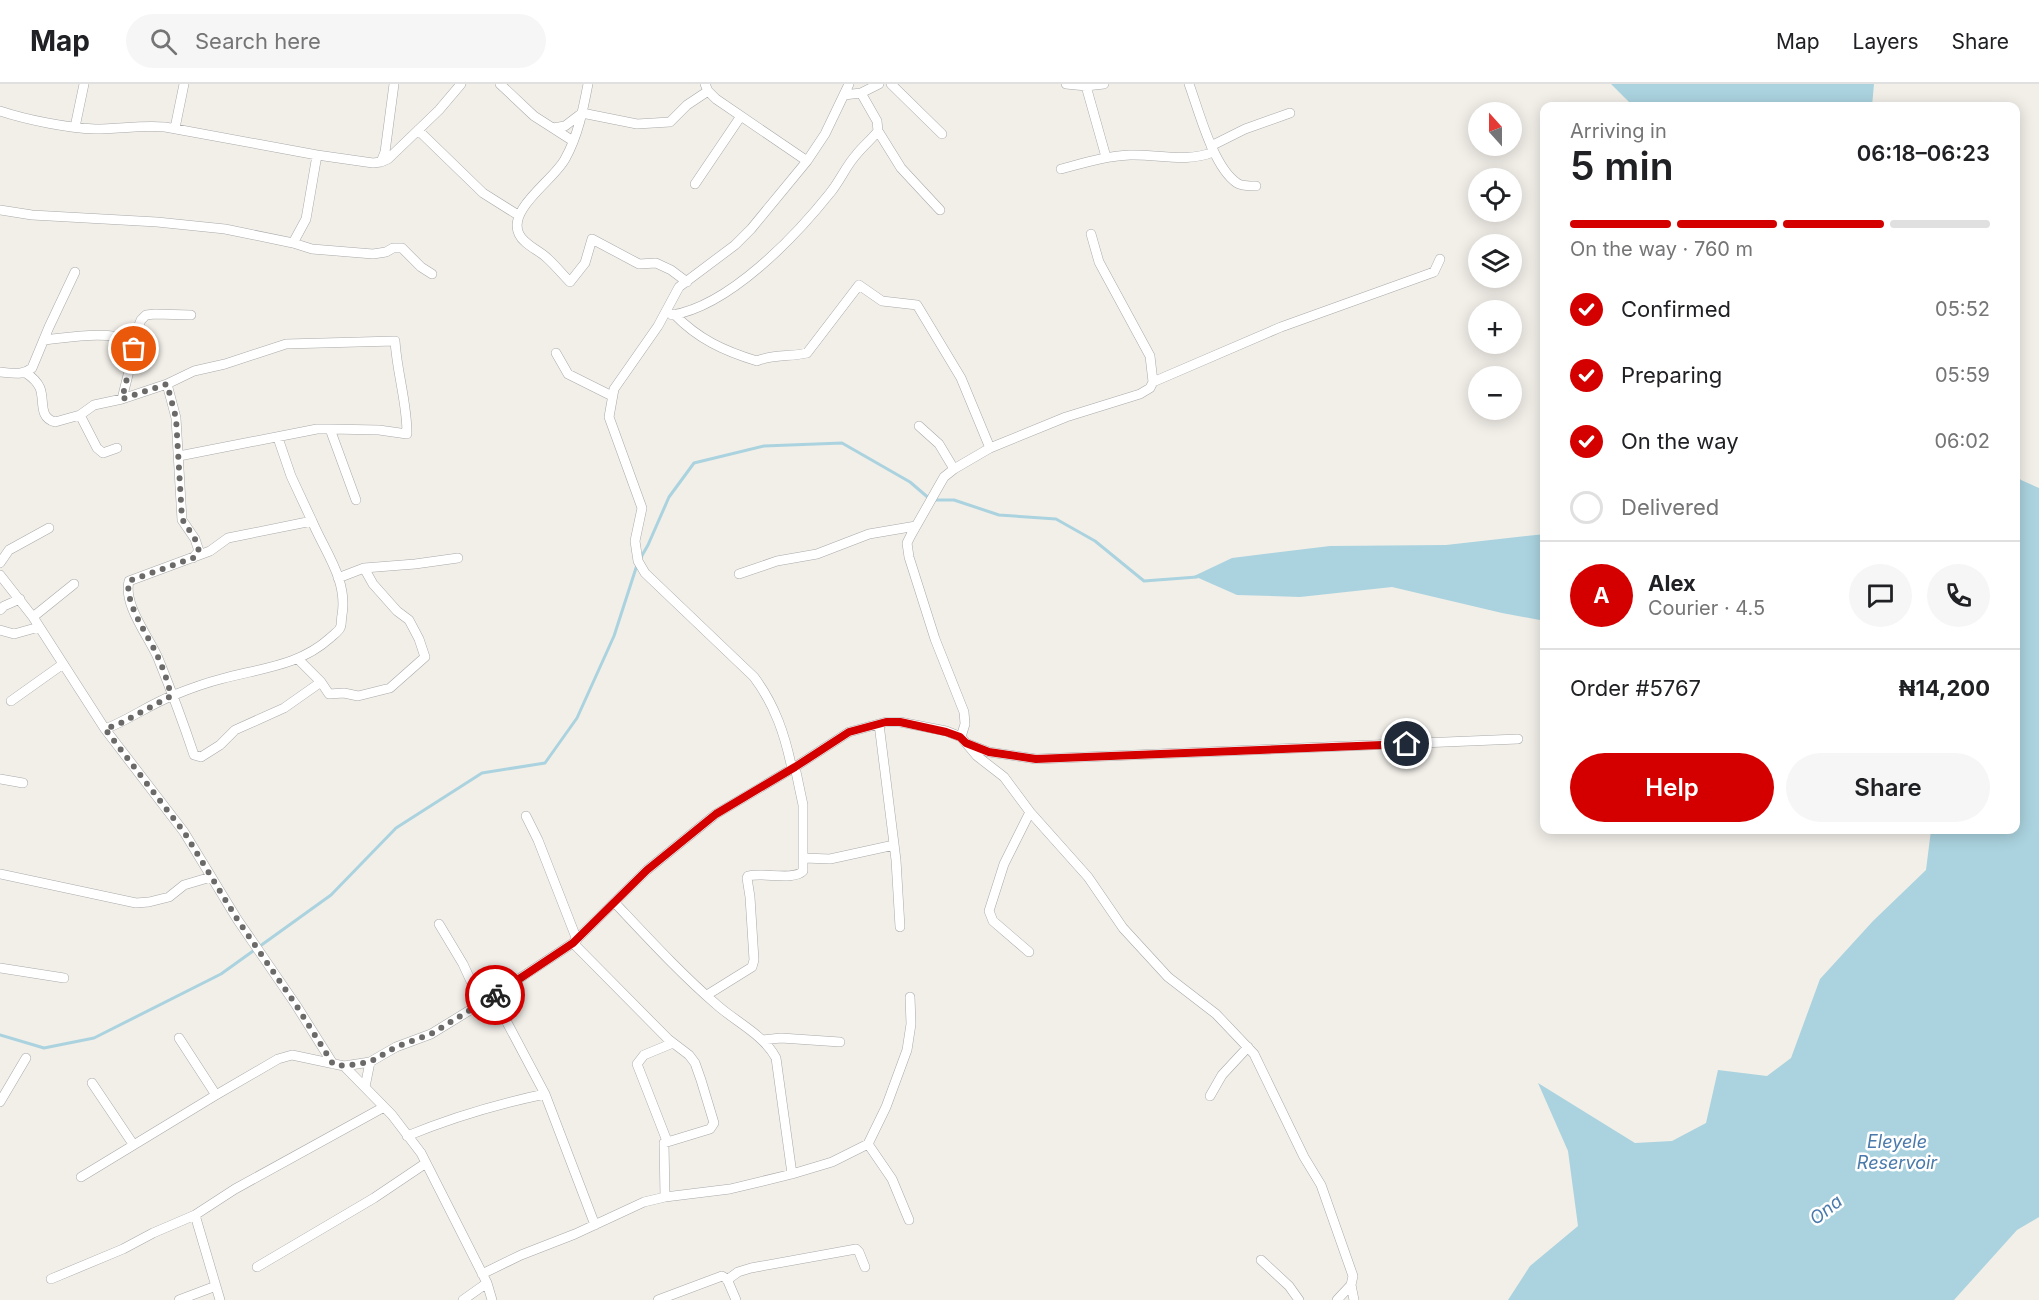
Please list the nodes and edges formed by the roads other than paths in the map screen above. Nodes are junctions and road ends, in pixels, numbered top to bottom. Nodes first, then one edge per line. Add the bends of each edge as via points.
1 (84, 84) edge
2 (184, 84) edge
3 (394, 84) edge
4 (461, 84) edge
5 (500, 84) edge
6 (588, 84) edge
7 (849, 84) edge
8 (879, 84) edge
9 (891, 84) edge
10 (1066, 84) edge
11 (1076, 84) edge
12 (1104, 84) edge
13 (1189, 84) edge
14 (1086, 86) junction
15 (707, 88) edge
16 (861, 93) junction
17 (844, 95) junction
18 (0, 111) edge
19 (582, 113) junction
20 (1290, 113) dead end
21 (741, 116) junction
22 (75, 127) junction
23 (175, 128) junction
24 (553, 128) junction
25 (418, 130) junction
26 (878, 131) junction
27 (942, 134) dead end
28 (573, 141) junction
29 (1212, 149) junction
30 (317, 155) junction
31 (1106, 157) junction
32 (807, 161) junction
33 (381, 162) junction
34 (1061, 169) dead end
35 (695, 184) dead end
36 (1256, 186) dead end
37 (0, 210) edge
38 (940, 210) dead end
39 (518, 215) junction
40 (1091, 234) dead end
41 (293, 243) junction
42 (1440, 258) dead end
43 (75, 272) dead end
44 (432, 274) dead end
45 (687, 282) junction
46 (191, 315) dead end
47 (668, 315) junction
48 (44, 340) junction
49 (133, 340) junction
50 (556, 353) dead end
51 (0, 372) edge
52 (26, 373) junction
53 (1153, 382) junction
54 (167, 384) junction
55 (612, 396) junction
56 (122, 399) junction
57 (80, 415) junction
58 (919, 426) dead end
59 (330, 429) junction
60 (278, 438) junction
61 (117, 448) dead end
62 (990, 448) junction
63 (179, 456) junction
64 (954, 469) junction
65 (356, 500) dead end
66 (312, 522) junction
67 (916, 526) junction
68 (49, 528) dead end
69 (193, 558) junction
70 (458, 558) dead end
71 (0, 563) edge
72 (364, 568) junction
73 (739, 574) dead end
74 (0, 575) edge
75 (338, 578) junction
76 (74, 584) dead end
77 (20, 600) junction
78 (0, 610) edge
79 (33, 617) junction
80 (39, 627) junction
81 (0, 630) edge
82 (299, 660) junction
83 (63, 664) junction
84 (321, 682) junction
85 (171, 696) junction
86 (11, 701) dead end
87 (879, 724) junction
88 (105, 729) junction
89 (1518, 739) dead end
90 (963, 740) junction
91 (793, 768) junction
92 (0, 779) edge
93 (23, 783) dead end
94 (1030, 812) junction
95 (526, 816) dead end
96 (894, 845) junction
97 (804, 858) junction
98 (0, 874) edge
99 (211, 877) junction
100 (615, 903) junction
101 (439, 924) dead end
102 (900, 927) dead end
103 (575, 941) junction
104 (1029, 952) dead end
105 (0, 968) edge
106 (63, 978) dead end
107 (707, 995) junction
108 (493, 996) junction
109 (910, 997) dead end
110 (481, 1003) junction
111 (179, 1038) dead end
112 (762, 1040) junction
113 (840, 1042) dead end
114 (673, 1043) junction
115 (1248, 1047) junction
116 (26, 1058) dead end
117 (370, 1062) junction
118 (333, 1064) junction
119 (344, 1066) junction
120 (92, 1083) dead end
121 (365, 1088) junction
122 (545, 1094) junction
123 (216, 1095) junction
124 (1210, 1096) dead end
125 (0, 1102) edge
126 (384, 1107) junction
127 (407, 1136) junction
128 (667, 1141) junction
129 (133, 1144) junction
130 (868, 1144) junction
131 (426, 1163) junction
132 (792, 1174) junction
133 (81, 1177) dead end
134 (665, 1197) junction
135 (195, 1215) junction
136 (909, 1220) dead end
137 (595, 1225) junction
138 (1261, 1260) dead end
139 (257, 1267) dead end
140 (865, 1267) dead end
141 (51, 1279) dead end
142 (484, 1279) junction
143 (728, 1281) junction
144 (216, 1286) junction
145 (1351, 1286) junction
146 (179, 1300) edge
147 (220, 1300) edge
148 (463, 1300) edge
149 (492, 1300) edge
150 (658, 1300) edge
151 (736, 1300) edge
152 (1299, 1300) edge
153 (1337, 1300) edge
154 (1354, 1300) edge

1 - 22 street
2 - 23 street
3 - 33 street
4 - 25 street
5 - 24 street
6 - 19 street
7 - 17 street
8 - 16 street
9 - 27 street
10 - 11 street
11 - 14 street
12 - 14 street
13 - 29 street
14 - 31 street
15 - 19 street via 670,122 637,124
15 - 21 street
16 - 17 street
16 - 26 street via 877,121
17 - 32 street
18 - 22 street
19 - 24 street via 565,126
19 - 28 street
20 - 29 street via 1245,129
21 - 32 street
21 - 35 street
22 - 23 street
23 - 30 street
24 - 28 street
25 - 33 street
25 - 39 street via 483,193
26 - 38 street via 902,168
26 - 47 street via 831,192 762,265 701,306
28 - 39 street via 560,168
29 - 31 street via 1197,157
29 - 36 street via 1236,183
30 - 33 street
30 - 41 street via 306,219
31 - 34 street
32 - 45 street via 751,229
37 - 41 street via 157,222
39 - 45 street via 520,236 570,282 585,263 592,239 639,264 656,263
40 - 53 street via 1099,262 1150,356
41 - 44 street via 312,249 373,254 402,248
42 - 53 street via 1434,272 1281,327
43 - 48 street
45 - 47 street via 679,287
46 - 49 street via 146,315
47 - 55 street
47 - 62 street via 719,348 758,361 807,352 859,285 882,301 917,305 962,378
48 - 49 street via 99,335
48 - 52 street
49 - 56 street
50 - 55 street via 568,374
51 - 52 street
52 - 57 street via 39,386 42,411 50,420
53 - 62 street via 1140,394 1066,417
54 - 56 street
54 - 59 street via 194,370 286,344 395,341 407,434
54 - 63 street via 176,418
55 - 91 street via 609,417 642,508 635,541 638,561 645,573 761,686 778,718
56 - 57 street via 94,405
57 - 61 street via 97,448 103,453
58 - 64 street via 939,444
59 - 60 street
59 - 65 street
60 - 63 street
60 - 66 street
62 - 64 street
63 - 69 street via 182,519 199,551
64 - 67 street via 944,477
66 - 69 street via 228,538
66 - 75 street
67 - 73 street via 869,534 817,554 777,561
67 - 90 street via 908,543 909,557 964,712
68 - 71 street via 9,550
69 - 85 street via 129,581 127,587
70 - 72 street
72 - 75 street
72 - 84 street via 373,584 409,620 425,657 390,688 358,696 330,694
74 - 77 street
75 - 82 street via 344,602 340,629
76 - 79 street
77 - 78 street
77 - 79 street
79 - 80 street
80 - 81 street via 14,634
80 - 83 street
82 - 84 street
82 - 85 street
83 - 86 street
83 - 88 street
84 - 85 street via 284,708 235,729 201,757 194,755
85 - 88 street
87 - 90 street via 900,722 946,732
87 - 91 street via 849,732
87 - 96 street
88 - 99 street via 184,832
89 - 90 street via 1036,759 989,752
90 - 94 street via 1004,777
91 - 97 street via 803,805
91 - 100 street via 716,814 647,870
92 - 93 street
94 - 104 street via 1004,864 989,911 993,921
94 - 115 street via 1088,877 1123,928 1168,977 1216,1014
95 - 103 street
96 - 97 street via 830,859
96 - 102 street
97 - 107 street via 801,874 748,876 752,967
98 - 99 street via 136,903 169,897 184,885
99 - 118 street
100 - 103 street
100 - 107 street
101 - 110 street
103 - 108 street
103 - 114 street
105 - 106 street
107 - 112 street
108 - 110 street
108 - 122 street
109 - 130 street via 907,1050
110 - 117 street via 431,1034
111 - 123 street
112 - 113 street
112 - 132 street via 776,1058
114 - 128 street via 644,1055 637,1064
114 - 128 street via 695,1063 714,1124 710,1129
115 - 124 street via 1222,1075
115 - 145 street via 1321,1185 1353,1276
116 - 125 street
117 - 119 street
117 - 121 street
118 - 119 street
118 - 123 street via 292,1055
119 - 121 street
120 - 129 street
121 - 126 street
122 - 127 street via 460,1115
122 - 137 street
123 - 129 street
126 - 127 street
126 - 135 street
127 - 131 street
128 - 134 street via 663,1146
129 - 133 street
130 - 132 street via 832,1162
130 - 136 street via 892,1179
131 - 139 street
131 - 142 street
132 - 134 street via 730,1189
134 - 137 street via 644,1202
135 - 141 street
135 - 144 street
137 - 142 street via 521,1255
138 - 152 street
140 - 143 street via 856,1249 751,1268
142 - 148 street
142 - 149 street
143 - 150 street via 722,1276
143 - 151 street
144 - 146 street
144 - 147 street
145 - 153 street
145 - 154 street

